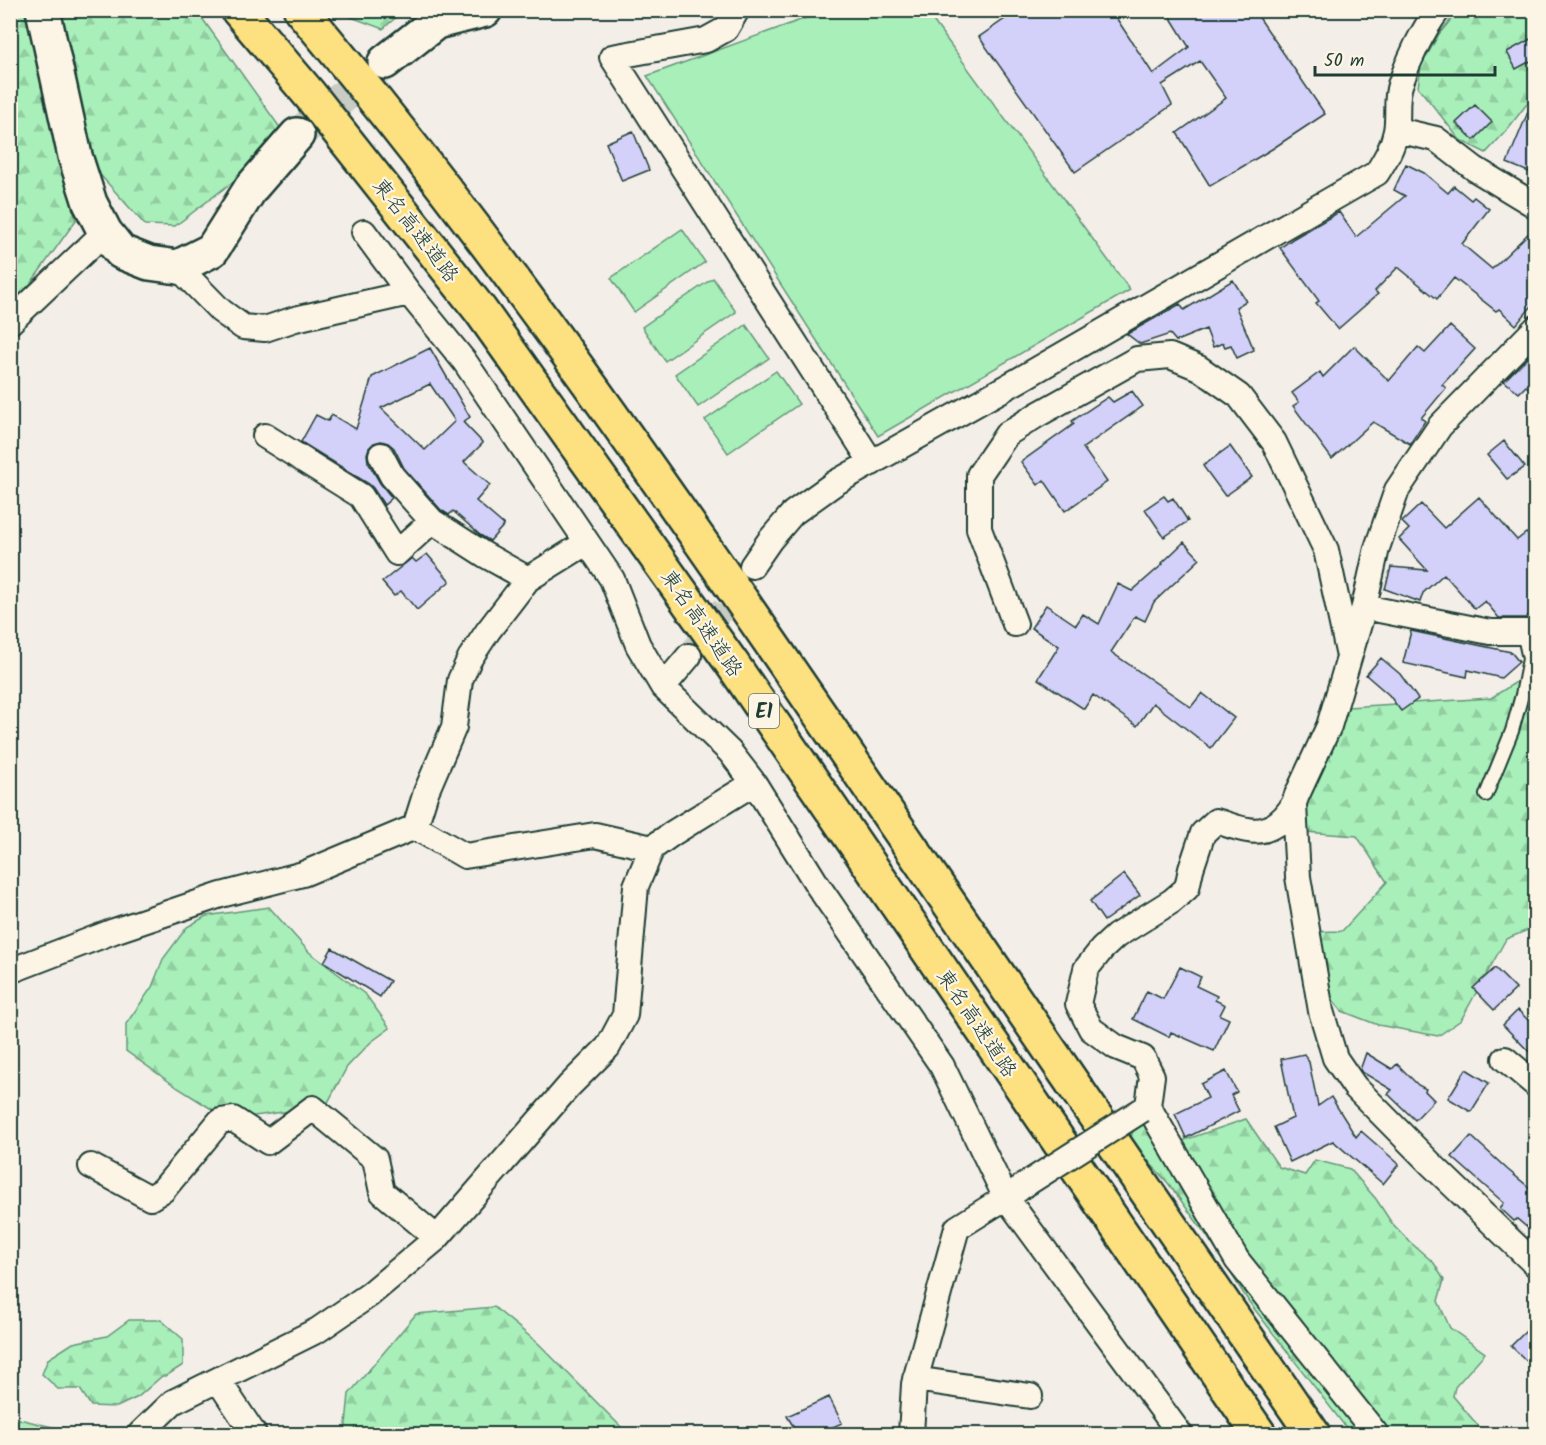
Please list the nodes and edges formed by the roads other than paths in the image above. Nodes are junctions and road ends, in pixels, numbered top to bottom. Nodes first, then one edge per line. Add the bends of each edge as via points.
1 (44, 10) edge
2 (238, 10) edge
3 (302, 10) edge
4 (485, 10) edge
5 (737, 10) edge
6 (1438, 10) edge
7 (436, 16) edge
8 (385, 62) tunnel mouth
9 (1397, 130) junction
10 (297, 135) tunnel mouth
11 (1536, 206) edge
12 (105, 232) junction
13 (364, 232) dead end
14 (178, 267) junction
15 (409, 293) junction
16 (10, 322) edge
17 (1536, 328) edge
18 (265, 436) dead end
19 (381, 455) dead end
20 (872, 463) junction
21 (432, 521) junction
22 (586, 543) junction
23 (752, 566) tunnel mouth
24 (528, 579) junction
25 (1364, 607) junction
26 (1015, 624) dead end
27 (1529, 630) edge
28 (1349, 654) junction
29 (689, 656) tunnel mouth
30 (663, 687) junction
31 (754, 783) junction
32 (1486, 795) dead end
33 (1294, 805) junction
34 (415, 827) junction
35 (652, 848) junction
36 (10, 971) edge
37 (1505, 1059) dead end
38 (1536, 1085) edge
39 (1145, 1108) junction
40 (91, 1166) dead end
41 (1014, 1191) junction
42 (437, 1238) junction
43 (1536, 1264) edge
44 (915, 1379) junction
45 (218, 1380) junction
46 (1030, 1396) dead end
47 (140, 1434) edge
48 (254, 1434) edge
49 (911, 1434) edge
50 (1180, 1434) edge
51 (1259, 1434) edge
52 (1313, 1434) edge
53 (1376, 1434) edge

1 - 12 street via 75,156 90,203
2 - 51 highway, 東名高速道路 / E1 via 487,320 733,665
3 - 52 highway, E1 via 364,84 499,261 667,492
4 - 7 street
5 - 20 street via 726,29 706,40 612,57
6 - 9 street via 1413,52 1400,86
7 - 8 street
9 - 11 street via 1436,140 1474,169
9 - 20 street via 1377,173
10 - 14 street via 251,188 212,250
12 - 14 street via 121,252 150,263
12 - 16 street
13 - 15 street
14 - 15 street via 220,311 243,327 265,329
15 - 22 street via 465,362
17 - 25 street via 1440,426 1397,490 1377,548
18 - 21 street via 361,496 396,553
19 - 21 street via 393,476
20 - 23 street via 793,513
21 - 24 street
22 - 24 street
22 - 30 street via 612,579 638,645
24 - 34 street via 470,658 460,680 454,727
25 - 27 street via 1490,632
25 - 28 street
26 - 28 street via 979,529 980,475 1007,434 1037,415 1137,359 1170,356 1199,368 1239,396 1274,442 1326,550
27 - 32 lane via 1529,659 1522,695
28 - 33 street via 1329,726
29 - 30 street
30 - 31 street via 730,752
31 - 35 street
31 - 41 street via 818,886 942,1066
33 - 39 street via 1274,827 1251,831 1216,821 1203,833 1187,888 1116,936 1086,969 1078,1005 1091,1029 1116,1047 1143,1058 1152,1076
33 - 43 street via 1298,877 1321,1011 1335,1058 1355,1087
34 - 35 street via 465,856 595,835
34 - 36 street via 303,874 221,895
35 - 42 street via 636,886 625,1015 608,1047 569,1086
37 - 38 street
39 - 41 street, bridge
39 - 53 street via 1237,1260
40 - 42 street via 150,1198 163,1190 220,1121 233,1119 268,1142 313,1108 375,1159 382,1192
41 - 44 street via 957,1228
41 - 50 street
42 - 45 street via 369,1295 318,1330
44 - 46 street
44 - 49 street
45 - 47 street via 173,1402
45 - 48 street

